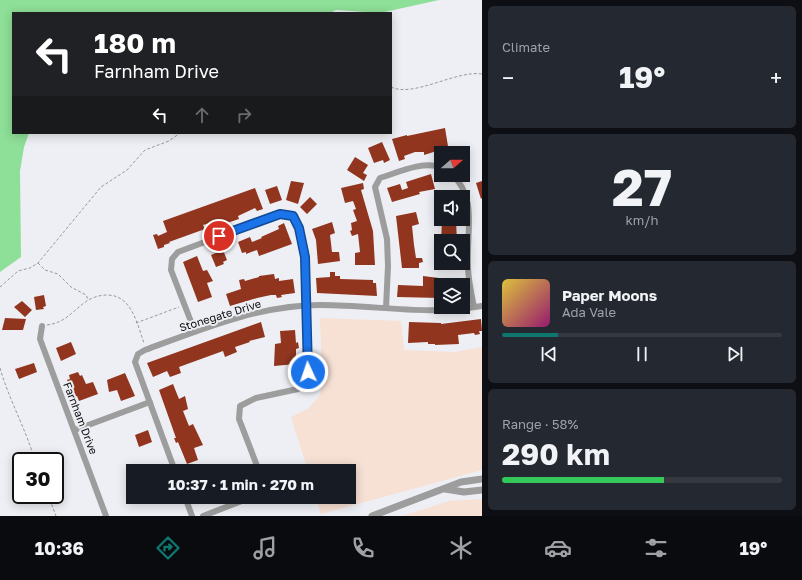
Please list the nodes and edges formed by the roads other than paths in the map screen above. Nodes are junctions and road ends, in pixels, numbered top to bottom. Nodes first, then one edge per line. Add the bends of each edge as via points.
1 (434, 165) edge
2 (458, 182) edge
3 (305, 306) junction
4 (482, 306) edge
5 (474, 307) junction
6 (386, 308) junction
7 (42, 326) road end
8 (195, 332) junction
9 (150, 402) junction
10 (75, 430) junction
11 (172, 464) edge
12 (256, 464) edge
13 (482, 479) edge
14 (445, 489) junction
15 (482, 490) edge
16 (188, 504) edge
17 (234, 504) edge
18 (106, 516) edge
19 (192, 516) edge
20 (203, 516) edge
21 (372, 516) edge

1 - 6 street via 380,178 375,187 387,239
2 - 5 street via 469,202 468,264
3 - 6 street, Stonegate Drive
3 - 8 street, Stonegate Drive via 246,315
3 - 8 street via 305,257 299,228 293,216 280,214 178,252 172,259 171,270
3 - 12 street via 307,382 298,388 256,398 240,406 239,419
4 - 5 street, Stonegate Drive
5 - 6 street, Stonegate Drive via 426,312
7 - 10 street, Farnham Drive via 40,339
8 - 9 street, Stonegate Drive via 138,354 135,362
9 - 10 street
9 - 11 street
10 - 18 street, Farnham Drive
13 - 14 street via 461,482
14 - 15 street via 464,492
14 - 21 street
16 - 19 street
17 - 20 street

